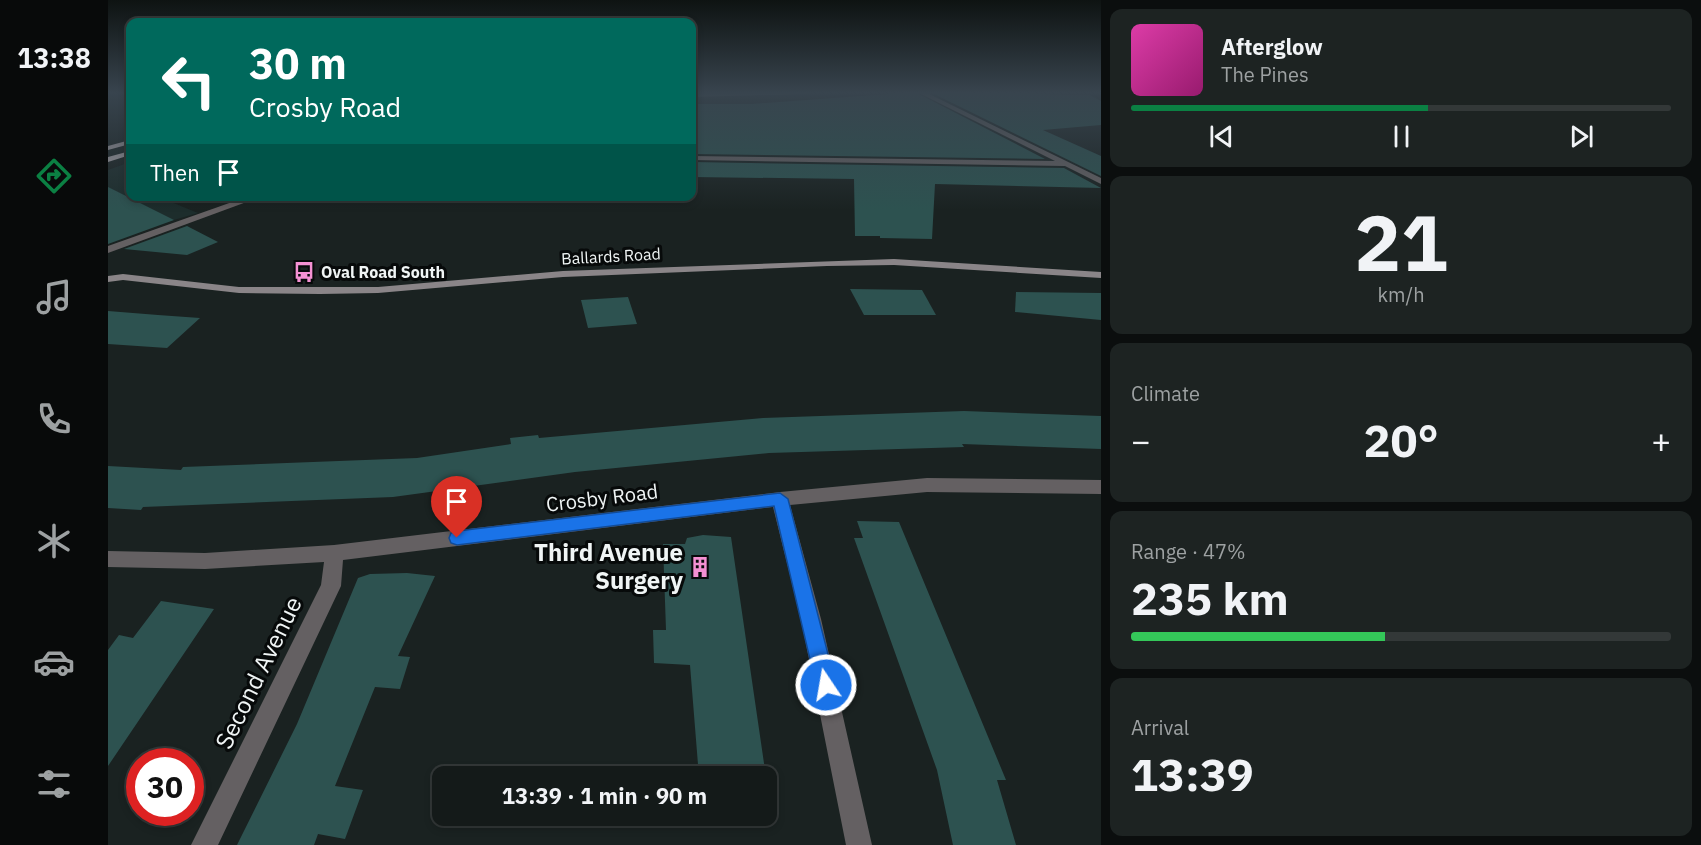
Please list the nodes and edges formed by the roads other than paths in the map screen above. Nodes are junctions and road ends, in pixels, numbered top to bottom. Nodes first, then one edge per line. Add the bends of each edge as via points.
1 (1000, 131) edge
2 (126, 143) edge
3 (108, 148) edge
4 (126, 154) edge
5 (696, 158) edge
6 (108, 160) edge
7 (1066, 164) junction
8 (1101, 181) edge
9 (245, 201) edge
10 (108, 250) edge
11 (108, 271) edge
12 (1101, 275) edge
13 (123, 277) junction
14 (108, 279) edge
15 (1101, 487) edge
16 (780, 499) junction
17 (334, 553) junction
18 (108, 559) edge
19 (204, 845) edge
20 (859, 845) edge

1 - 7 street
2 - 3 main road
4 - 6 main road
5 - 7 street
7 - 8 street
9 - 10 street
11 - 13 main road, Ballards Road
12 - 13 main road, Ballards Road via 894,262 826,263 563,274 320,291 239,290
13 - 14 main road, Ballards Road
15 - 16 street, Crosby Road via 927,485
16 - 17 street, Crosby Road
16 - 20 street via 812,619
17 - 18 street, Crosby Road via 205,561
17 - 19 street, Second Avenue via 331,586

